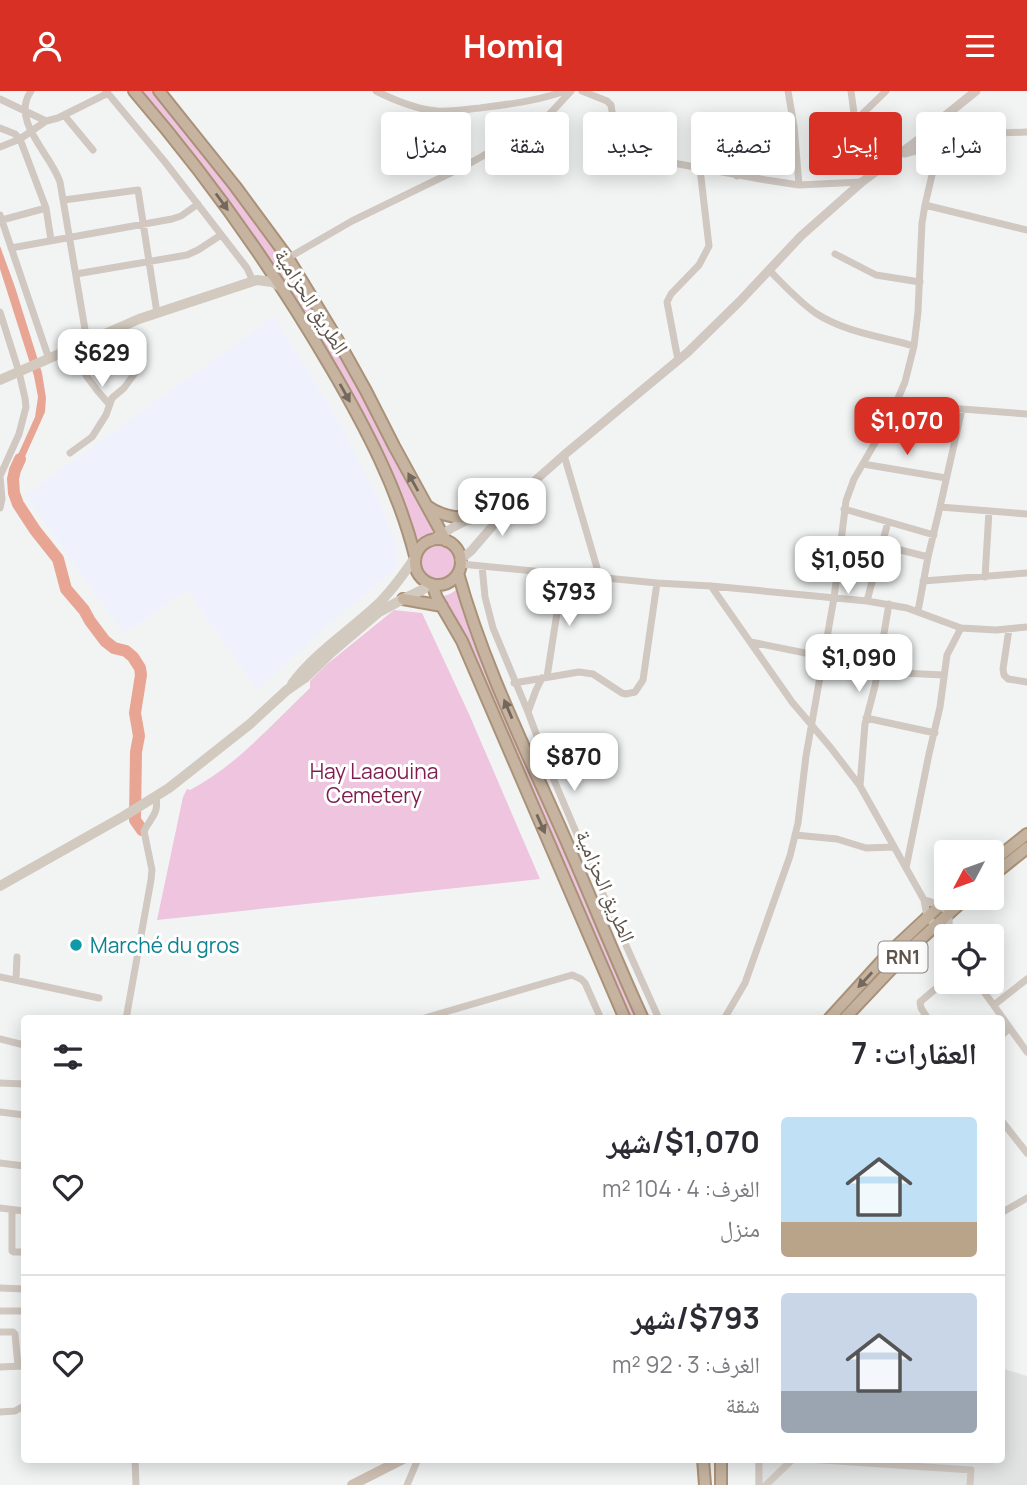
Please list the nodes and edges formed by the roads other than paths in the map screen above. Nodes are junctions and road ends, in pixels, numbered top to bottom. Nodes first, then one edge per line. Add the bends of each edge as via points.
1 (6, 91) edge
2 (31, 91) edge
3 (134, 91) edge
4 (159, 91) edge
5 (376, 91) edge
6 (540, 91) edge
7 (565, 91) edge
8 (571, 91) edge
9 (582, 91) edge
10 (788, 91) edge
11 (851, 91) edge
12 (886, 91) edge
13 (976, 91) edge
14 (107, 92) edge
15 (963, 97) edge
16 (1, 99) edge
17 (544, 99) junction
18 (24, 109) junction
19 (854, 112) edge
20 (864, 112) edge
21 (948, 112) edge
22 (64, 115) junction
23 (46, 121) junction
24 (0, 128) edge
25 (31, 132) junction
26 (1027, 132) edge
27 (1006, 133) edge
28 (20, 139) junction
29 (916, 141) edge
30 (0, 147) edge
31 (93, 149) dead end
32 (902, 152) edge
33 (691, 167) edge
34 (702, 175) edge
35 (732, 175) edge
36 (864, 175) edge
37 (872, 175) edge
38 (932, 175) edge
39 (737, 176) joint
40 (865, 180) junction
41 (799, 185) junction
42 (64, 200) junction
43 (198, 204) junction
44 (925, 205) junction
45 (46, 208) junction
46 (1, 218) edge
47 (143, 225) junction
48 (1027, 230) edge
49 (221, 235) junction
50 (69, 237) junction
51 (51, 240) junction
52 (11, 248) junction
53 (835, 254) dead end
54 (288, 258) junction
55 (149, 261) junction
56 (264, 261) junction
57 (769, 270) junction
58 (76, 274) junction
59 (255, 280) junction
60 (920, 282) junction
61 (281, 286) junction
62 (0, 312) edge
63 (157, 313) junction
64 (2, 324) edge
65 (121, 326) junction
66 (87, 341) junction
67 (914, 346) junction
68 (71, 349) junction
69 (678, 360) junction
70 (45, 361) junction
71 (24, 370) junction
72 (0, 380) edge
73 (109, 404) junction
74 (896, 404) junction
75 (962, 409) junction
76 (1027, 414) edge
77 (70, 453) dead end
78 (564, 454) junction
79 (863, 464) junction
80 (946, 478) junction
81 (521, 493) junction
82 (425, 504) junction
83 (940, 507) junction
84 (0, 508) edge
85 (844, 509) junction
86 (989, 511) junction
87 (1027, 514) edge
88 (473, 517) junction
89 (888, 522) junction
90 (934, 535) junction
91 (444, 537) junction
92 (881, 545) junction
93 (928, 557) junction
94 (414, 558) junction
95 (460, 566) junction
96 (482, 566) junction
97 (1027, 573) edge
98 (563, 574) junction
99 (985, 577) junction
100 (600, 578) junction
101 (923, 581) junction
102 (657, 583) junction
103 (431, 584) junction
104 (711, 586) junction
105 (834, 598) junction
106 (402, 599) junction
107 (867, 601) junction
108 (889, 604) junction
109 (442, 606) junction
110 (918, 611) junction
111 (1027, 627) edge
112 (961, 628) junction
113 (1009, 629) junction
114 (751, 642) junction
115 (825, 657) junction
116 (878, 672) junction
117 (944, 675) junction
118 (545, 678) junction
119 (1027, 682) edge
120 (514, 683) junction
121 (287, 690) junction
122 (528, 712) junction
123 (866, 718) junction
124 (812, 725) junction
125 (935, 733) junction
126 (860, 786) junction
127 (153, 798) junction
128 (1027, 834) edge
129 (795, 835) junction
130 (894, 847) junction
131 (1027, 848) edge
132 (1004, 852) edge
133 (1004, 866) edge
134 (906, 869) junction
135 (0, 886) edge
136 (924, 900) junction
137 (934, 900) edge
138 (934, 910) edge
139 (947, 910) edge
140 (953, 910) edge
141 (949, 914) junction
142 (927, 916) junction
143 (935, 924) edge
144 (937, 924) edge
145 (949, 924) edge
146 (934, 927) edge
147 (17, 957) dead end
148 (0, 977) edge
149 (16, 979) junction
150 (1027, 979) edge
151 (934, 990) edge
152 (986, 994) edge
153 (99, 998) dead end
154 (994, 1005) junction
155 (127, 1015) edge
156 (435, 1015) edge
157 (599, 1015) edge
158 (623, 1015) edge
159 (641, 1015) edge
160 (657, 1015) edge
161 (726, 1015) edge
162 (833, 1015) edge
163 (848, 1015) edge
164 (926, 1015) edge
165 (1001, 1015) edge
166 (1005, 1021) edge
167 (1010, 1028) junction
168 (1005, 1032) edge
169 (0, 1039) edge
170 (21, 1044) edge
171 (1027, 1052) edge
172 (0, 1083) edge
173 (21, 1084) edge
174 (0, 1112) edge
175 (21, 1115) edge
176 (1005, 1125) edge
177 (1027, 1153) edge
178 (0, 1163) edge
179 (21, 1166) edge
180 (1027, 1198) edge
181 (0, 1208) edge
182 (12, 1210) junction
183 (21, 1211) edge
184 (1005, 1211) edge
185 (21, 1252) edge
186 (0, 1288) edge
187 (21, 1289) edge
188 (0, 1311) edge
189 (21, 1311) edge
190 (0, 1332) edge
191 (21, 1366) edge
192 (0, 1367) edge
193 (21, 1408) edge
194 (0, 1412) edge
195 (135, 1463) edge
196 (394, 1463) edge
197 (416, 1463) edge
198 (704, 1463) edge
199 (721, 1463) edge
200 (759, 1463) edge
201 (789, 1463) edge
202 (867, 1463) edge
203 (972, 1463) edge
204 (971, 1470) junction
205 (136, 1485) edge
206 (352, 1485) edge
207 (407, 1485) edge
208 (705, 1485) edge
209 (721, 1485) edge
210 (759, 1485) edge
211 (766, 1485) edge
212 (970, 1485) edge

1 - 16 street
2 - 18 street
3 -> 56 highway, الطريق الحزامية
4 - 54 highway, الطريق الحزامية
5 - 17 street via 436,111
6 - 17 street
7 - 17 street
8 - 54 street via 532,128
9 - 33 street via 611,104 621,145
10 - 41 street
11 - 19 street
12 - 20 street
13 - 15 street
14 - 22 street
14 - 43 street
15 - 21 street
16 - 18 street
18 - 23 street
18 - 25 street
22 - 23 street
22 - 31 street
23 - 25 street
24 - 28 street
25 - 28 street
25 - 42 street via 57,172
26 - 27 street
28 - 30 street
28 - 45 street
29 - 32 street
34 - 69 street via 709,246 667,303
35 - 39 street
36 - 40 street
37 - 40 street
38 - 44 street
39 - 41 street
40 - 41 street
40 - 57 street
42 - 47 street via 138,190
42 - 50 street
43 - 47 street via 181,216
43 - 49 street
44 - 48 street
44 - 60 street
45 - 46 street
45 - 51 street
46 - 52 street
47 - 50 street
47 - 55 street
49 - 55 street via 187,255
49 - 59 street
50 - 51 street
50 - 58 street
51 - 52 street
52 - 70 street
53 - 60 street via 876,275
82 -> 54 highway, الطريق الحزامية via 343,349
55 - 58 street
55 - 63 street
56 - 59 main road
56 - 61 highway, الطريق الحزامية
57 - 67 street via 818,315
57 - 69 street
58 - 66 street
59 - 61 main road
59 - 63 main road
60 - 67 street
61 -> 94 highway, الطريق الحزامية via 382,463 398,498
62 - 64 street
63 - 65 main road
64 - 71 street
65 - 66 main road
65 - 73 street via 135,360 135,373
66 - 68 main road
67 - 74 street
68 - 70 main road
68 - 73 street
69 - 78 street
70 - 71 main road
71 - 72 main road
71 - 84 street via 25,413 0,476
73 - 77 street via 92,437
74 - 75 street
74 - 79 street
75 - 76 street
75 - 80 street
78 - 81 street
78 - 100 street
79 - 80 street
79 - 85 street
80 - 83 street
81 - 88 street
81 - 95 street
82 - 88 highway via 443,515
82 - 91 highway, الطريق الحزامية
83 - 86 street
83 - 90 street
85 - 89 street
85 - 105 street
86 - 87 street
86 - 99 street
88 - 91 street
89 - 90 street
89 - 92 street
90 - 93 street
91 - 94 highway via 421,547
91 - 95 highway, الطريق الحزامية via 456,549
92 - 93 street
92 - 107 street
93 - 101 street
94 - 103 highway, الطريق الحزامية via 419,575
94 - 121 main road via 383,599 327,647
95 - 96 street
95 - 103 highway via 449,582
159 -> 95 highway, الطريق الحزامية via 477,636
96 - 98 street
96 - 120 street via 488,614
97 - 99 street
98 - 100 street
98 - 118 street
99 - 101 street
100 - 102 street
101 - 110 street
102 - 104 street
102 - 118 street via 643,680 635,692 622,693 587,673
103 - 106 main road
103 - 109 highway, الطريق الحزامية
104 - 105 street
104 - 114 street
105 - 107 street
105 - 115 street
106 - 109 highway
106 - 121 main road
107 - 108 street
108 - 110 street
108 - 116 street
109 -> 158 highway, الطريق الحزامية via 462,641
110 - 112 street
111 - 113 street
112 - 113 street
112 - 117 street via 950,647
113 - 119 street via 1004,675
114 - 115 street
114 - 124 street
115 - 124 street
116 - 117 street
116 - 123 street
117 - 125 street
118 - 120 street
118 - 122 street
120 - 122 street
121 - 127 main road
122 - 160 street
123 - 125 street
123 - 126 street
124 - 126 street
124 - 129 street
125 - 134 street
126 - 130 street
127 - 135 main road
127 - 155 street via 157,809 144,831 152,870 150,893
128 - 132 highway
129 - 130 street via 837,839 866,848
129 - 161 street via 745,983
130 - 134 street
131 - 133 highway
134 - 136 street
136 - 137 street
136 - 142 street
138 - 142 highway, RN1
139 - 141 street
140 - 141 highway, RN1
141 - 144 highway, RN1
141 - 145 street
142 - 143 street
142 -> 162 highway, RN1
146 - 163 highway, RN1
147 - 149 street
148 - 149 street
149 - 153 street
150 - 154 street
151 - 164 street via 920,1002
152 - 154 street
154 - 165 street
156 - 157 street via 572,975 585,983
166 - 167 street
167 - 168 street
167 - 171 street
169 - 170 street
172 - 173 street
174 - 175 street
176 - 177 street
178 - 179 street
180 - 184 street
181 - 182 street
182 - 183 street
182 - 185 street via 12,1251
186 - 187 street
188 - 189 street
190 - 191 street via 15,1334
191 - 192 street
193 - 194 street
195 - 205 street
196 - 206 main road
197 - 207 street
198 - 208 highway
199 - 209 highway
200 - 210 street
201 - 211 street
202 - 204 street
203 - 204 street
204 - 212 street

